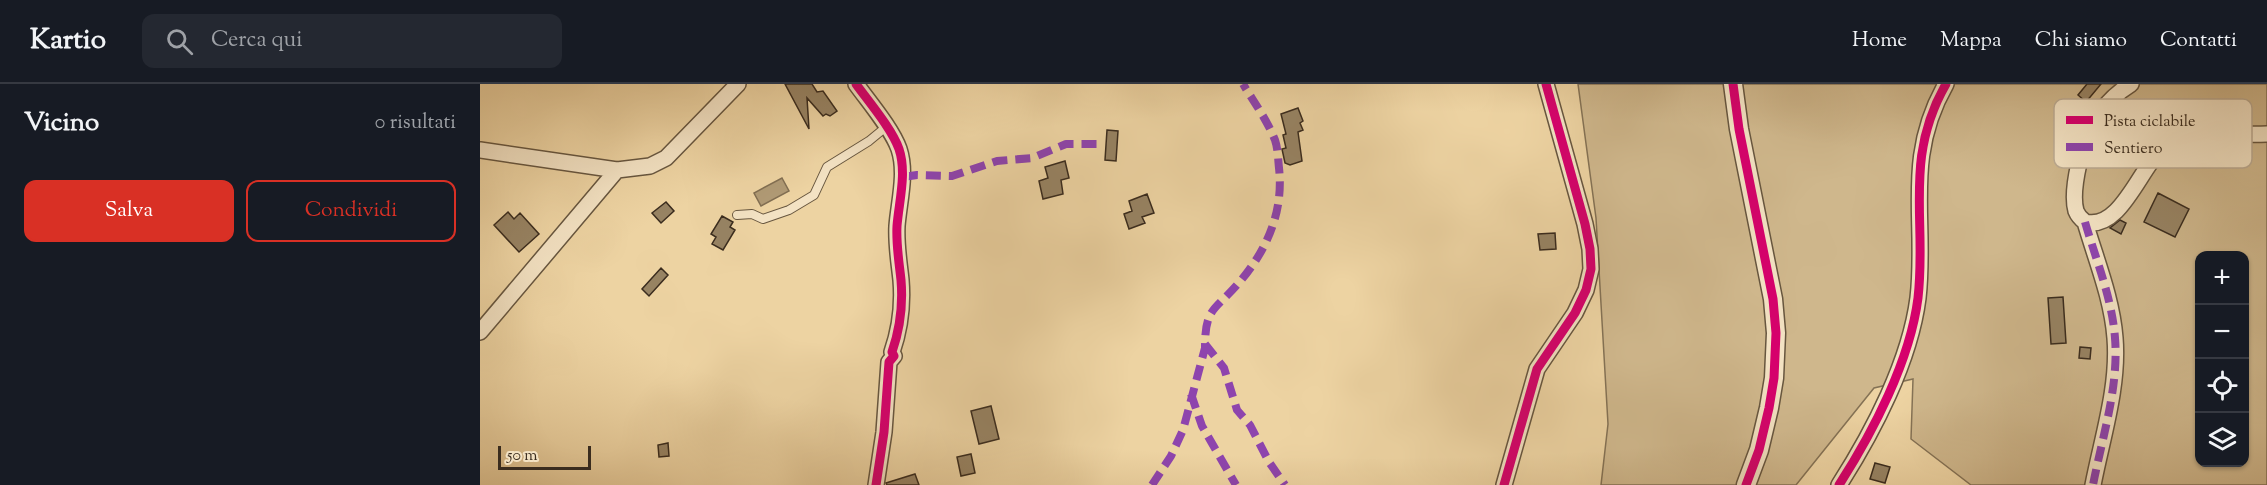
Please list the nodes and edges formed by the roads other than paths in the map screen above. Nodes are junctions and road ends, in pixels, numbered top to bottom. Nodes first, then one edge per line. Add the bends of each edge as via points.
1 (738, 84) edge
2 (856, 84) edge
3 (1546, 84) edge
4 (1733, 84) edge
5 (1946, 84) edge
6 (2131, 84) edge
7 (2113, 99) edge
8 (886, 127) junction
9 (2252, 134) edge
10 (2267, 134) edge
11 (480, 150) edge
12 (2080, 168) edge
13 (2147, 168) edge
14 (616, 170) junction
15 (737, 215) dead end
16 (2085, 222) junction
17 (480, 332) edge
18 (876, 485) edge
19 (1504, 485) edge
20 (1746, 485) edge
21 (1839, 485) edge
22 (2093, 485) edge

1 - 14 street via 666,158 650,166
2 - 8 street
3 - 19 street via 1588,233 1591,269 1575,313 1537,369
4 - 20 street via 1772,292 1776,333 1770,398 1761,443
5 - 21 street via 1930,120 1921,159 1919,286 1911,333 1887,396
6 - 7 street
8 - 15 lane via 827,167 814,195 789,210 763,219 752,214
8 - 18 street via 899,148 903,173 896,255 901,310 890,362
9 - 10 street
11 - 14 street
12 - 16 street via 2075,197 2077,213
13 - 16 street via 2111,215 2100,222
14 - 17 street
16 - 22 street via 2109,299 2115,343 2112,387

